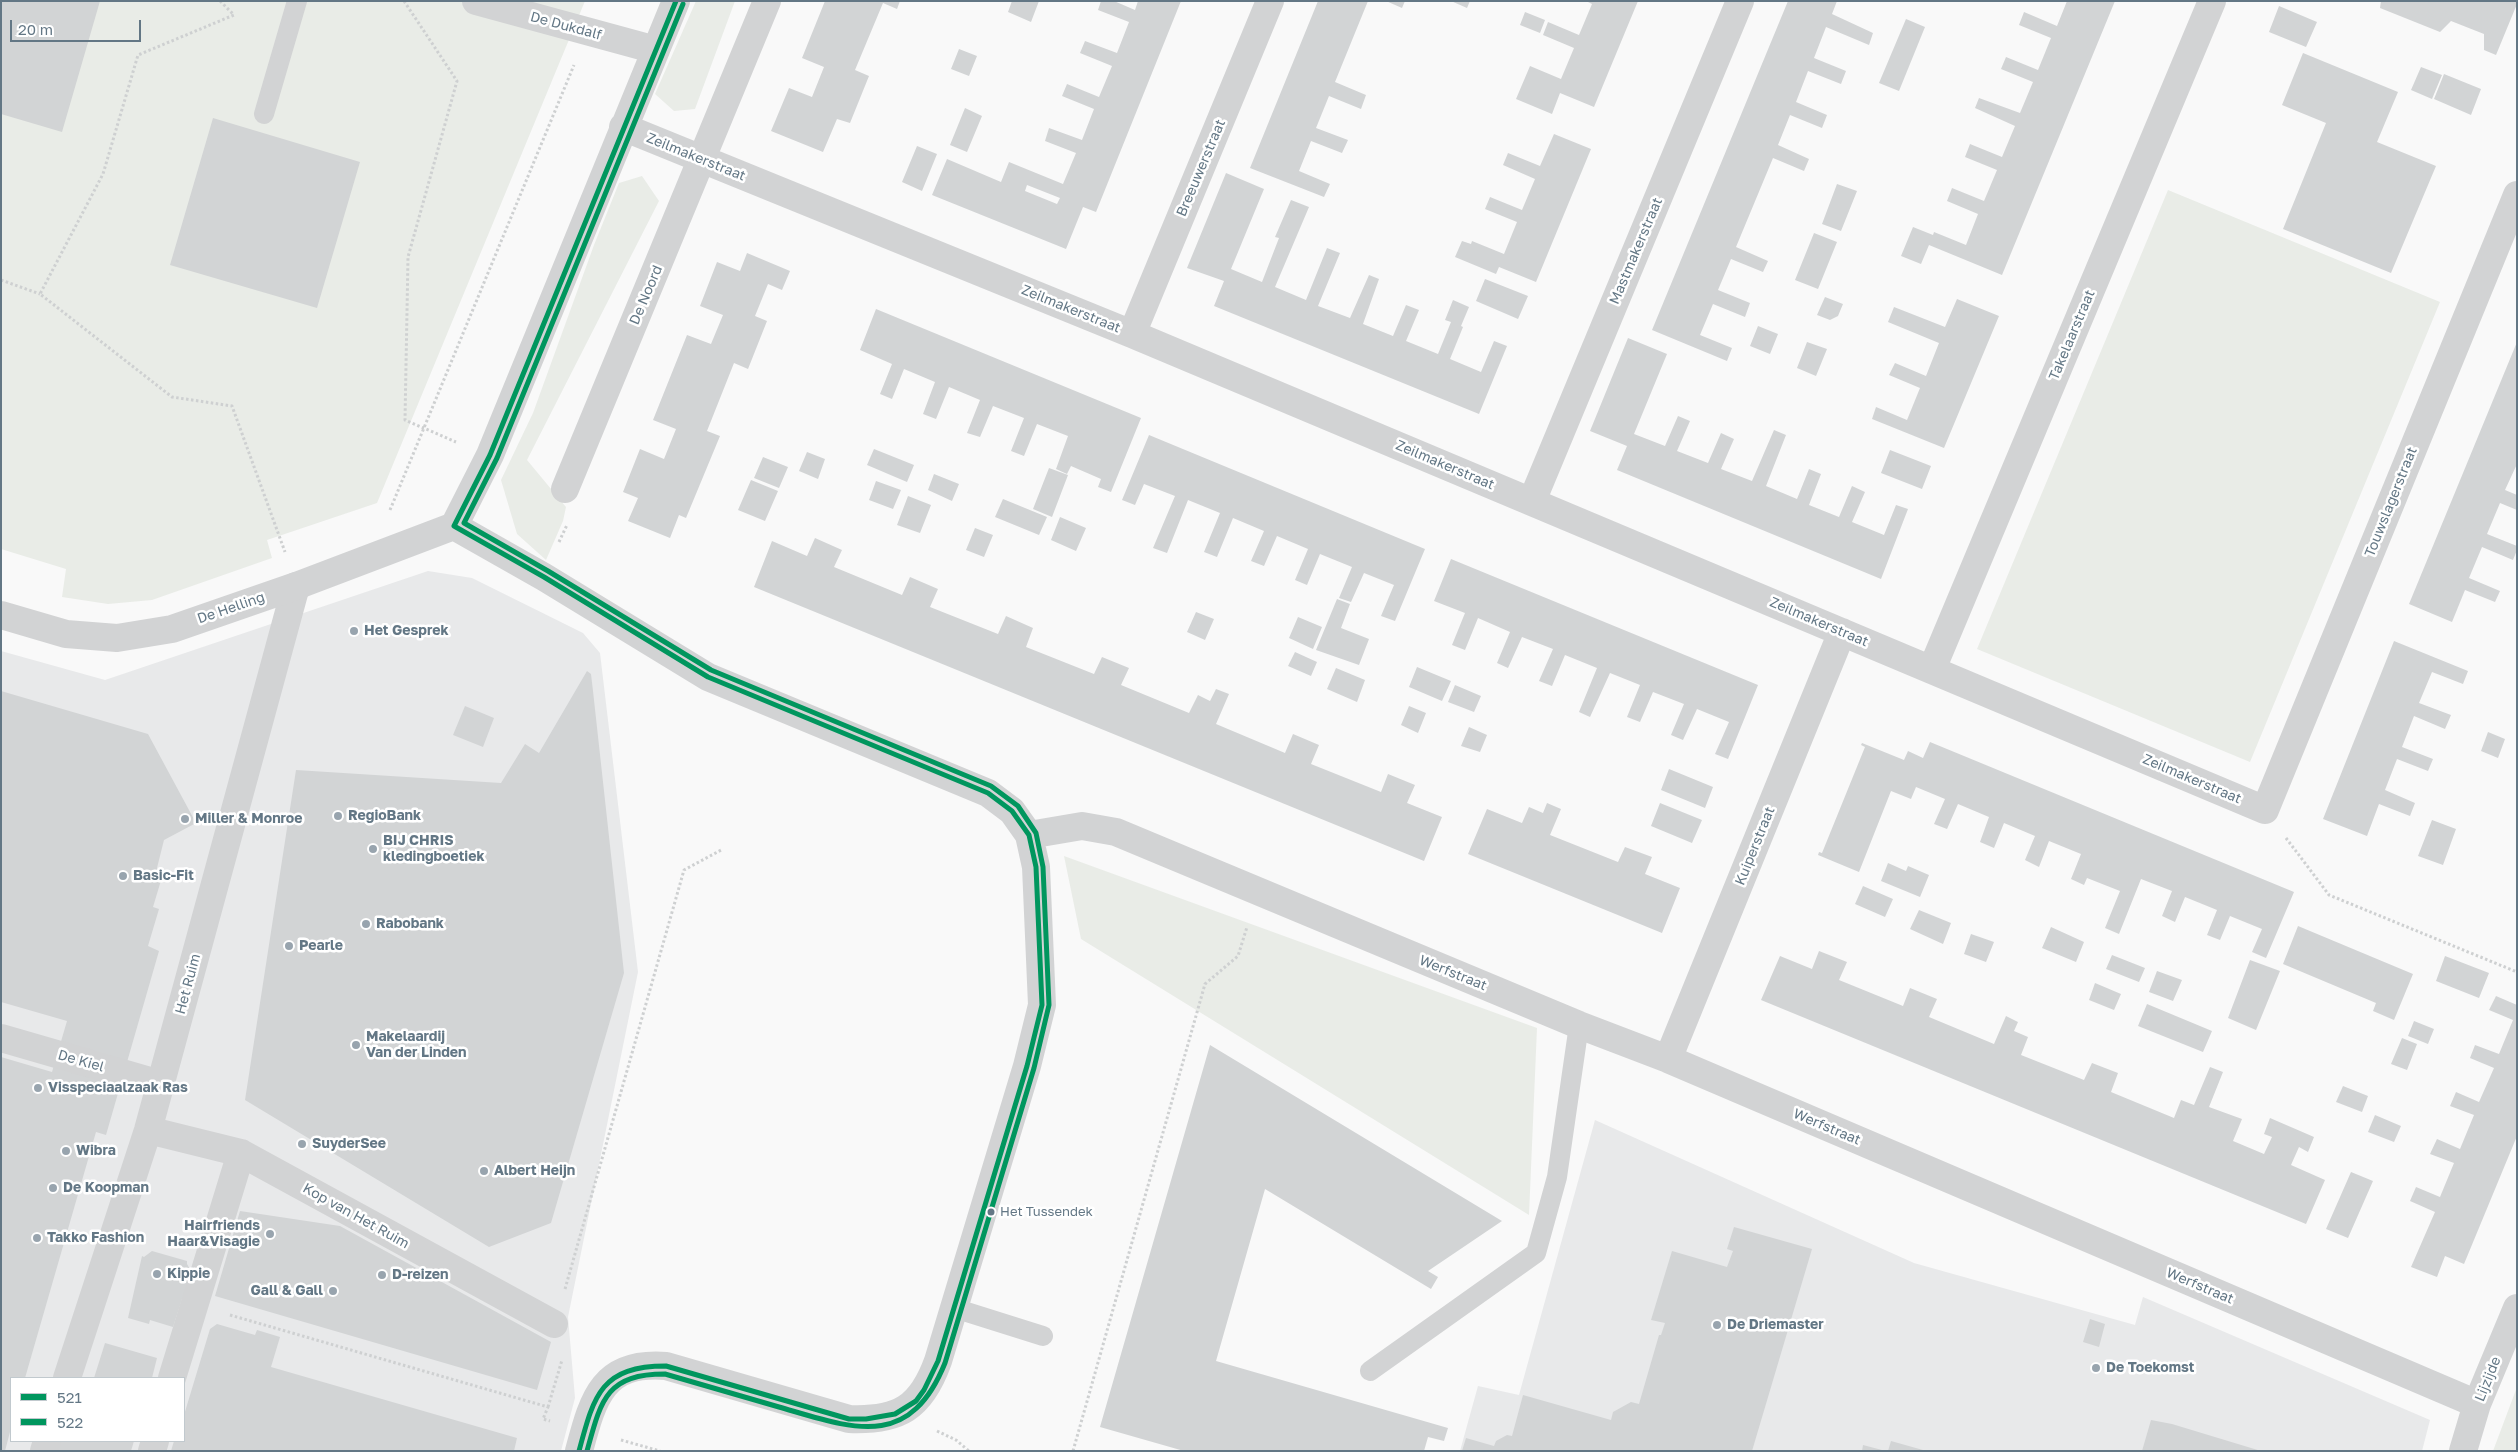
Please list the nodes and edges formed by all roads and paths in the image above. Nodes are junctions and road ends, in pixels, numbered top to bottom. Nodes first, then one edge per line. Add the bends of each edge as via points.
1 (220, 1) edge
2 (297, 1) edge
3 (404, 1) edge
4 (476, 1) edge
5 (676, 1) edge
6 (767, 1) edge
7 (1270, 1) edge
8 (1740, 1) edge
9 (2212, 1) edge
10 (588, 32) junction
11 (656, 50) junction
12 (264, 114) dead end
13 (623, 127) junction
14 (702, 160) junction
15 (2517, 195) edge
16 (1, 280) edge
17 (40, 294) junction
18 (1132, 334) junction
19 (423, 428) junction
20 (490, 455) junction
21 (566, 489) joint
22 (1532, 501) junction
23 (388, 516) dead end
24 (454, 526) junction
25 (293, 547) dead end
26 (284, 550) junction
27 (544, 577) junction
28 (296, 586) junction
29 (1, 615) edge
30 (1842, 632) junction
31 (1932, 669) junction
32 (2265, 810) junction
33 (1029, 835) junction
34 (723, 849) dead end
35 (1257, 893) junction
36 (2517, 972) edge
37 (1579, 1025) junction
38 (1, 1038) edge
39 (1668, 1060) junction
40 (160, 1084) junction
41 (148, 1130) junction
42 (241, 1153) junction
43 (193, 1304) junction
44 (954, 1308) junction
45 (2517, 1308) edge
46 (554, 1324) junction
47 (1043, 1336) dead end
48 (1370, 1371) dead end
49 (67, 1377) edge
50 (172, 1377) edge
51 (2477, 1404) junction
52 (548, 1407) junction
53 (582, 1440) edge
54 (660, 1451) edge
55 (1073, 1451) edge
56 (2463, 1451) edge

1 - 17 path via 234,15 138,55 103,174
2 - 12 lane
3 - 19 path via 457,81 408,257 405,420
4 - 10 street, De Dukdalf
5 - 11 street
6 - 14 street, De Noord
7 - 18 street, Breeuwerstraat
8 - 22 street, Mastmakerstraat
9 - 31 street, Takelaarstraat
10 - 11 street, De Dukdalf
10 - 19 path
11 - 13 street
13 - 14 street, Zeilmakerstraat
13 - 20 street
14 - 18 street, Zeilmakerstraat
14 - 21 street, De Noord
15 - 32 street, Touwslagerstraat
16 - 17 path
17 - 26 path via 172,397 232,406
18 - 22 street, Zeilmakerstraat
19 - 20 path
19 - 23 path
20 - 24 street
21 - 27 path via 580,494
22 - 30 street, Zeilmakerstraat
24 - 27 street
24 - 28 street, De Helling
25 - 26 path
26 - 28 path
27 - 33 street via 708,677 988,793 1012,811
28 - 29 street, De Helling via 172,629 117,638 66,634
28 - 40 street, Het Ruim
30 - 31 street, Zeilmakerstraat
30 - 39 street, Kuiperstraat
31 - 32 street, Zeilmakerstraat
32 - 36 path via 2329,896
33 - 35 street, Werfstraat via 1082,826 1116,832
33 - 44 street via 1036,867 1042,1005 1027,1066
34 - 46 path via 684,870
35 - 37 street, Werfstraat
35 - 55 path via 1238,956 1205,984
37 - 39 street, Werfstraat
37 - 48 lane via 1557,1177 1536,1253
38 - 40 street, De Kiel
39 - 51 street, Werfstraat
40 - 41 street, Het Ruim
41 - 42 street, Kop van Het Ruim
41 - 49 street, Het Ruim
42 - 43 street
42 - 46 street, Kop van Het Ruim
43 - 50 street
43 - 52 path
44 - 47 lane
44 - 53 street via 928,1387 914,1403 898,1412 874,1420 849,1418 666,1366 650,1365 619,1373 605,1384
45 - 51 street, Lijzijde
46 - 52 path via 571,1332
51 - 56 street, Lijzijde
52 - 53 path via 543,1419
53 - 54 path

